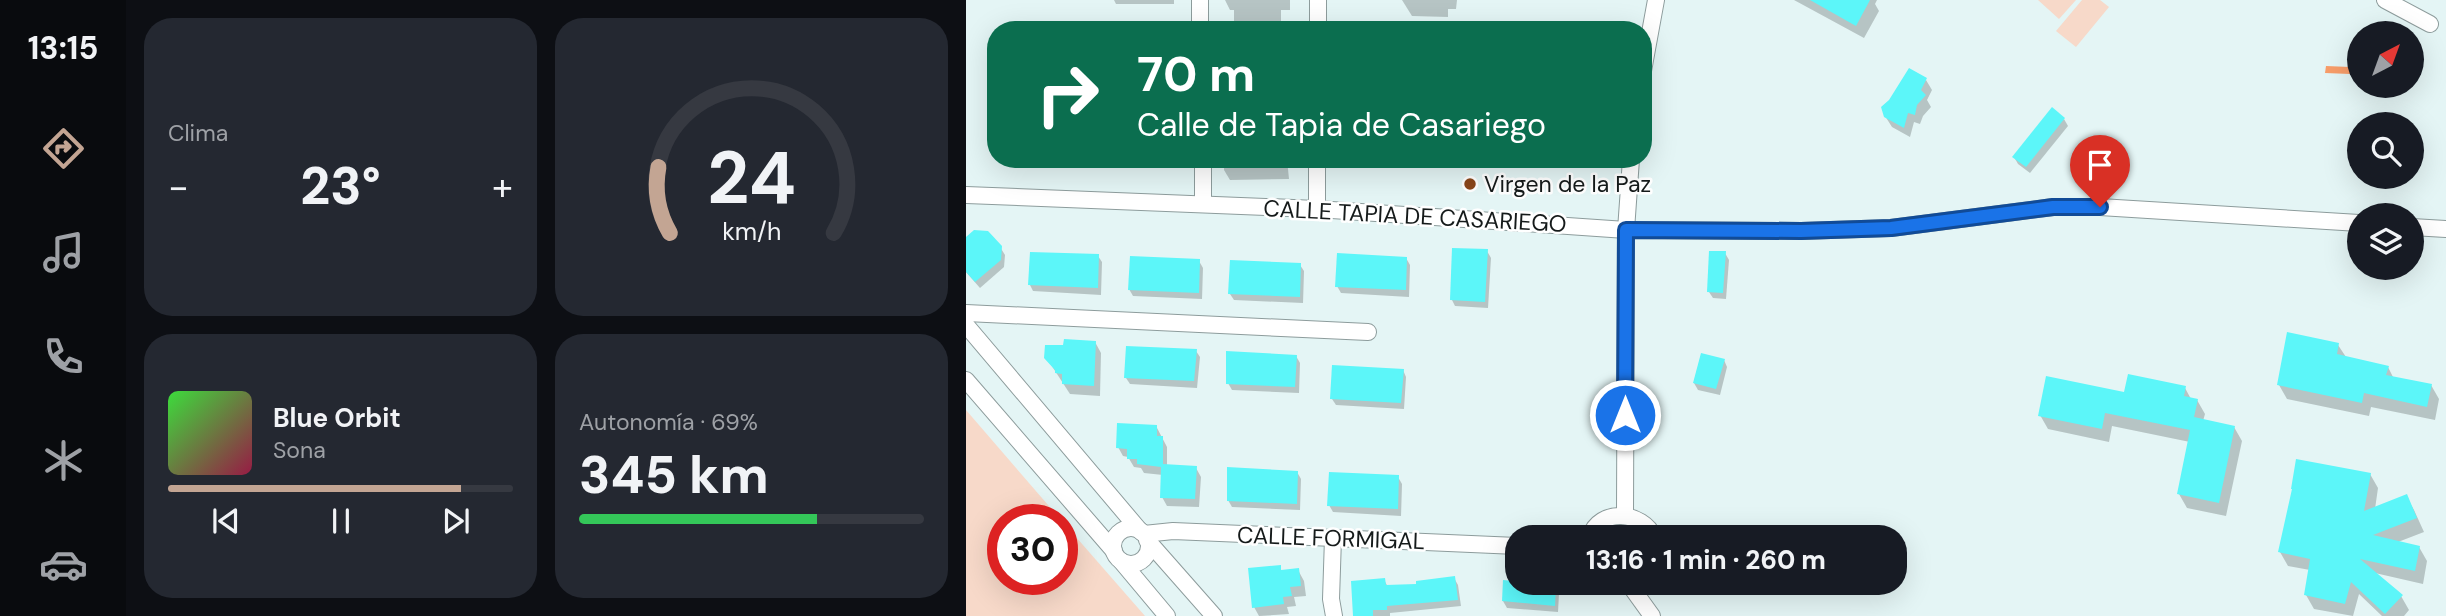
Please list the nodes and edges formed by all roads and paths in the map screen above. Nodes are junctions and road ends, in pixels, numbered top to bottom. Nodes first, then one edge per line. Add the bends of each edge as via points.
1 (1200, 0) edge
2 (1318, 0) edge
3 (1656, 0) edge
4 (2385, 0) edge
5 (1200, 21) edge
6 (1318, 21) edge
7 (1652, 22) edge
8 (2430, 24) dead end
9 (1203, 168) edge
10 (1317, 168) edge
11 (1630, 168) edge
12 (966, 195) edge
13 (1203, 204) junction
14 (1317, 209) junction
15 (2347, 222) edge
16 (2424, 228) edge
17 (2446, 229) edge
18 (1626, 230) junction
19 (966, 313) edge
20 (966, 326) edge
21 (1368, 332) dead end
22 (966, 380) edge
23 (1625, 515) junction
24 (1598, 525) edge
25 (1645, 525) edge
26 (1144, 535) junction
27 (1332, 538) junction
28 (1505, 545) edge
29 (1118, 556) junction
30 (1639, 595) edge
31 (1167, 616) edge
32 (1214, 616) edge
33 (1334, 616) edge
34 (1651, 616) edge

1 - 5 street
2 - 6 street
3 - 7 street
4 - 8 street
9 - 13 street
10 - 14 street
11 - 18 street
12 - 13 street, CALLE TAPIA DE CASARIEGO
13 - 14 street, CALLE TAPIA DE CASARIEGO
14 - 18 street, CALLE TAPIA DE CASARIEGO
15 - 18 street, CALLE TAPIA DE CASARIEGO via 2053,207 1891,228
16 - 17 street
18 - 23 street
19 - 21 street
20 - 26 street
22 - 29 street
23 - 24 street via 1606,518
23 - 25 street
26 - 27 street, CALLE FORMIGAL via 1173,531
26 - 29 street via 1130,528 1120,532 1114,541
26 - 29 street via 1148,551 1142,560 1132,564
26 - 32 street
27 - 28 street, CALLE FORMIGAL
27 - 33 street
29 - 31 street
30 - 34 street

